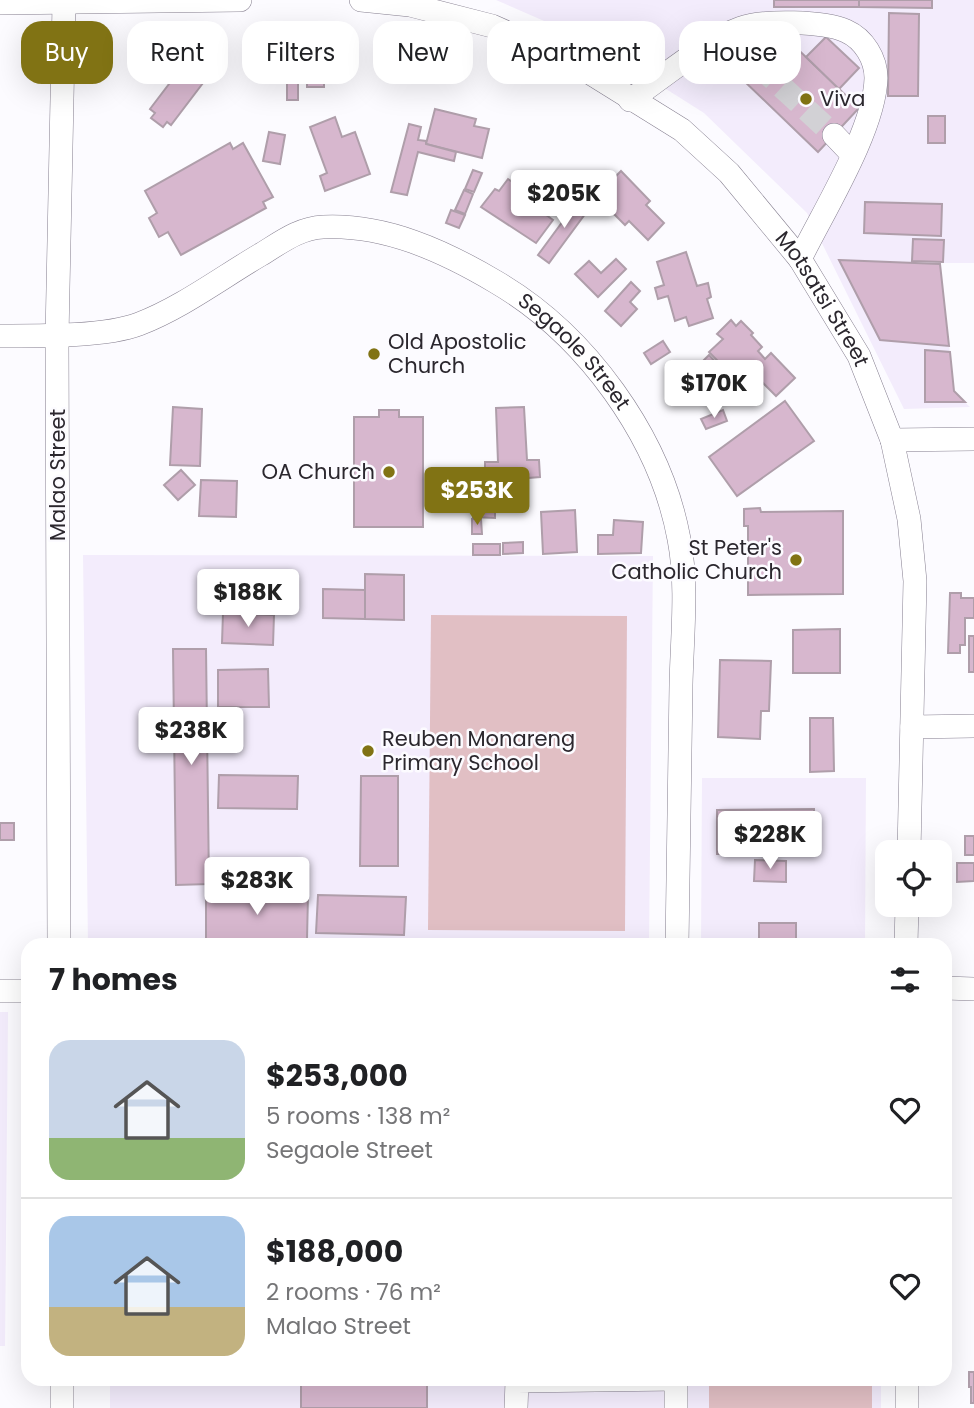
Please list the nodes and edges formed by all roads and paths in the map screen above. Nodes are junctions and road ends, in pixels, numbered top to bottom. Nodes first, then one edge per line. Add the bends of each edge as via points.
1 (240, 0) edge
2 (361, 0) edge
3 (0, 4) edge
4 (64, 4) junction
5 (801, 26) edge
6 (679, 67) edge
7 (630, 100) junction
8 (834, 135) tunnel mouth
9 (852, 155) junction
10 (800, 259) junction
11 (0, 336) edge
12 (57, 336) junction
13 (974, 439) edge
14 (892, 440) junction
15 (974, 726) edge
16 (912, 727) junction
17 (908, 840) edge
18 (907, 917) edge
19 (59, 938) edge
20 (677, 938) edge
21 (906, 938) edge
22 (952, 988) edge
23 (974, 989) edge
24 (0, 991) edge
25 (21, 991) edge
26 (62, 1386) edge
27 (517, 1386) edge
28 (676, 1386) edge
29 (907, 1386) edge
30 (62, 1408) edge
31 (516, 1408) edge
32 (676, 1408) edge
33 (907, 1408) edge

1 - 4 street
2 - 7 street, Motsatsi Street via 410,5 492,26 571,61
3 - 4 street
4 - 12 street, Malao Street
5 - 9 street via 845,30 870,53 876,77
6 - 7 street
7 - 10 street, Motsatsi Street via 682,130 720,165
8 - 9 street
9 - 10 street
10 - 14 street, Motsatsi Street via 859,356
11 - 12 street, Segaole Street
12 - 19 street, Malao Street
12 - 20 street, Segaole Street via 136,325 292,235 321,227 363,229 423,245 467,264 510,290 567,335 600,371 638,432 663,485 679,539 683,604
13 - 14 street
14 - 16 street, Motsatsi Street via 909,519 915,581
15 - 16 street
16 - 17 street, Motsatsi Street
18 - 21 street
22 - 23 street
24 - 25 street
26 - 30 street
27 - 31 street
28 - 32 street
29 - 33 street

